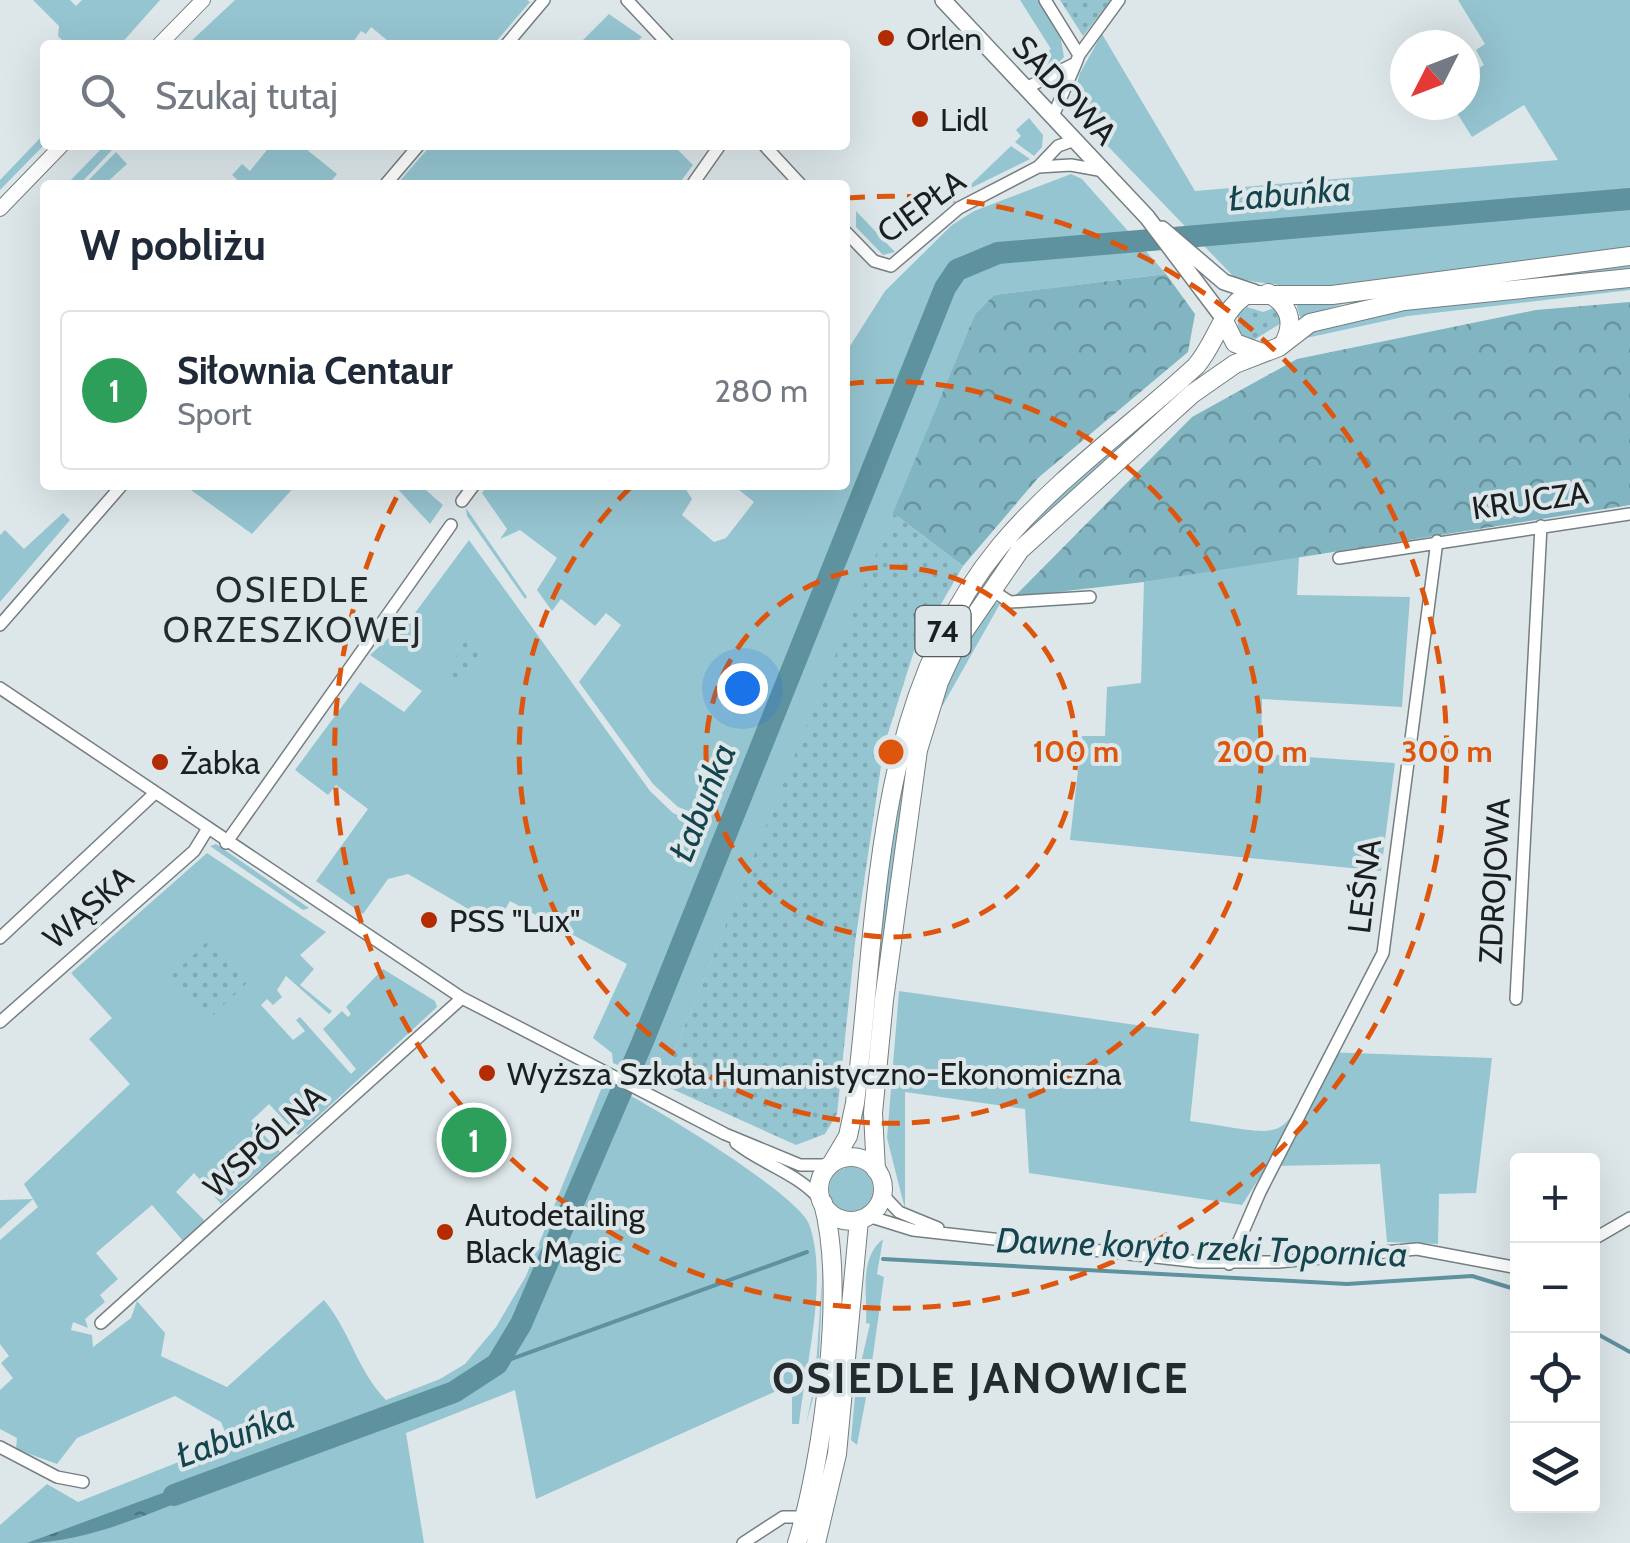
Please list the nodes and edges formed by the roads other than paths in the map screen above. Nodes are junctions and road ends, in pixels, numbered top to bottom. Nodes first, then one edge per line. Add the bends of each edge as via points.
1 (203, 0) edge
2 (544, 0) edge
3 (626, 0) edge
4 (943, 0) edge
5 (1045, 0) edge
6 (1119, 0) edge
7 (164, 40) edge
8 (510, 40) edge
9 (664, 40) edge
10 (1077, 59) junction
11 (1026, 88) junction
12 (1053, 116) junction
13 (1075, 140) junction
14 (57, 150) edge
15 (415, 150) edge
16 (716, 150) edge
17 (769, 150) edge
18 (1055, 164) junction
19 (1038, 167) junction
20 (1104, 171) junction
21 (389, 180) edge
22 (696, 180) edge
23 (796, 180) edge
24 (0, 209) edge
25 (1148, 217) junction
26 (850, 236) edge
27 (1630, 256) edge
28 (1630, 278) edge
29 (1260, 292) junction
30 (1224, 320) junction
31 (1285, 342) junction
32 (1266, 353) junction
33 (118, 490) edge
34 (470, 490) edge
35 (462, 501) dead end
36 (1630, 514) edge
37 (451, 524) dead end
38 (1541, 526) junction
39 (1437, 540) junction
40 (1339, 558) dead end
41 (990, 589) junction
42 (1090, 597) dead end
43 (0, 625) edge
44 (0, 688) edge
45 (154, 794) junction
46 (207, 830) junction
47 (226, 843) junction
48 (0, 938) edge
49 (462, 998) junction
50 (1516, 999) dead end
51 (0, 1022) edge
52 (725, 1134) junction
53 (831, 1164) junction
54 (876, 1170) junction
55 (882, 1194) junction
56 (822, 1202) junction
57 (863, 1218) junction
58 (1630, 1218) edge
59 (956, 1234) junction
60 (1600, 1235) edge
61 (1229, 1264) junction
62 (1510, 1266) edge
63 (101, 1323) dead end
64 (0, 1447) edge
65 (83, 1482) dead end
66 (814, 1518) junction
67 (743, 1543) edge
68 (797, 1543) edge
69 (816, 1543) edge

1 - 7 street
2 - 8 street
3 - 9 street
4 - 11 main road, SADOWA
5 - 10 street
6 - 10 street
10 - 11 street
10 - 12 street
11 - 12 main road, SADOWA
12 - 13 main road, SADOWA
13 - 18 street
13 - 19 street, CIEPŁA
13 - 20 main road, SADOWA
14 - 24 street
15 - 21 street
16 - 22 street
17 - 23 street
18 - 19 street, CIEPŁA
18 - 20 street, CIEPŁA
19 - 26 street, CIEPŁA via 960,208 894,265 878,264
20 - 25 main road, SADOWA
25 - 29 main road, SADOWA via 1228,285
25 - 30 main road, SADOWA
27 - 29 main road via 1332,295
28 - 31 main road, 74 via 1354,310 1310,323
29 - 30 main road, 74 via 1233,305
29 - 31 main road via 1282,303 1289,316
30 - 32 main road via 1235,343
30 - 53 main road, 74 via 1196,366 1011,533 967,590 932,653 895,776 855,1104 848,1136
31 - 32 main road, 74
32 - 41 main road, 74 via 1235,364 1166,416 1049,519
33 - 43 street
34 - 35 street
36 - 38 street, KRUCZA
37 - 47 street
38 - 39 street, KRUCZA
38 - 50 street, ZDROJOWA
39 - 40 street, KRUCZA
39 - 61 street, LEŚNA via 1383,953
41 - 42 street via 1010,602
41 - 54 main road, 74 via 939,682 913,774 874,1112
44 - 45 street
45 - 46 street
45 - 48 street
46 - 47 street
46 - 51 street, WĄSKA via 194,852
47 - 49 street
49 - 52 street
49 - 63 street, WSPÓLNA
52 - 53 street via 800,1165
52 - 56 street
53 - 54 main road via 859,1158
53 - 56 main road, 74 via 820,1182
54 - 55 main road, 74
55 - 57 main road, 74
55 - 59 street via 904,1215
56 - 57 main road via 834,1216
56 - 66 main road, 74 via 832,1282
57 - 59 street
57 - 66 main road, 74 via 838,1442
58 - 60 street
59 - 61 street
61 - 62 street via 1426,1249
64 - 65 street via 57,1477
66 - 67 street via 783,1517
66 - 68 main road, 74
66 - 69 main road, 74

